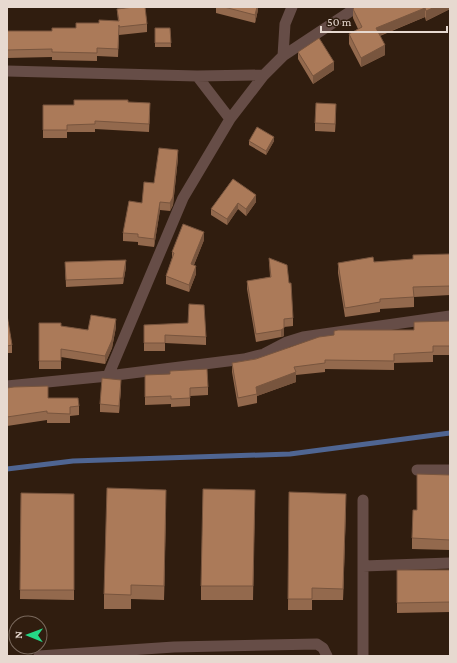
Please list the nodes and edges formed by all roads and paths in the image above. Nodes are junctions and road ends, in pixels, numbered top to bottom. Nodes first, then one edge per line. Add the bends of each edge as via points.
1 (292, 7) edge
2 (357, 7) edge
3 (283, 56) junction
4 (7, 71) edge
5 (264, 75) junction
6 (197, 76) junction
7 (230, 119) junction
8 (450, 316) edge
9 (108, 376) junction
10 (7, 386) edge
11 (416, 470) dead end
12 (450, 470) edge
13 (363, 500) dead end
14 (450, 563) edge
15 (363, 566) junction
16 (39, 656) edge
17 (327, 656) edge
18 (363, 656) edge

1 - 3 street via 285,24
2 - 3 street
3 - 5 street
4 - 6 street
5 - 6 street
5 - 7 street
6 - 7 street
7 - 9 street via 183,198
8 - 9 street via 303,338 244,359
9 - 10 street
11 - 12 street
13 - 15 street
14 - 15 street
15 - 18 street
16 - 17 street via 174,647 317,644 323,648

